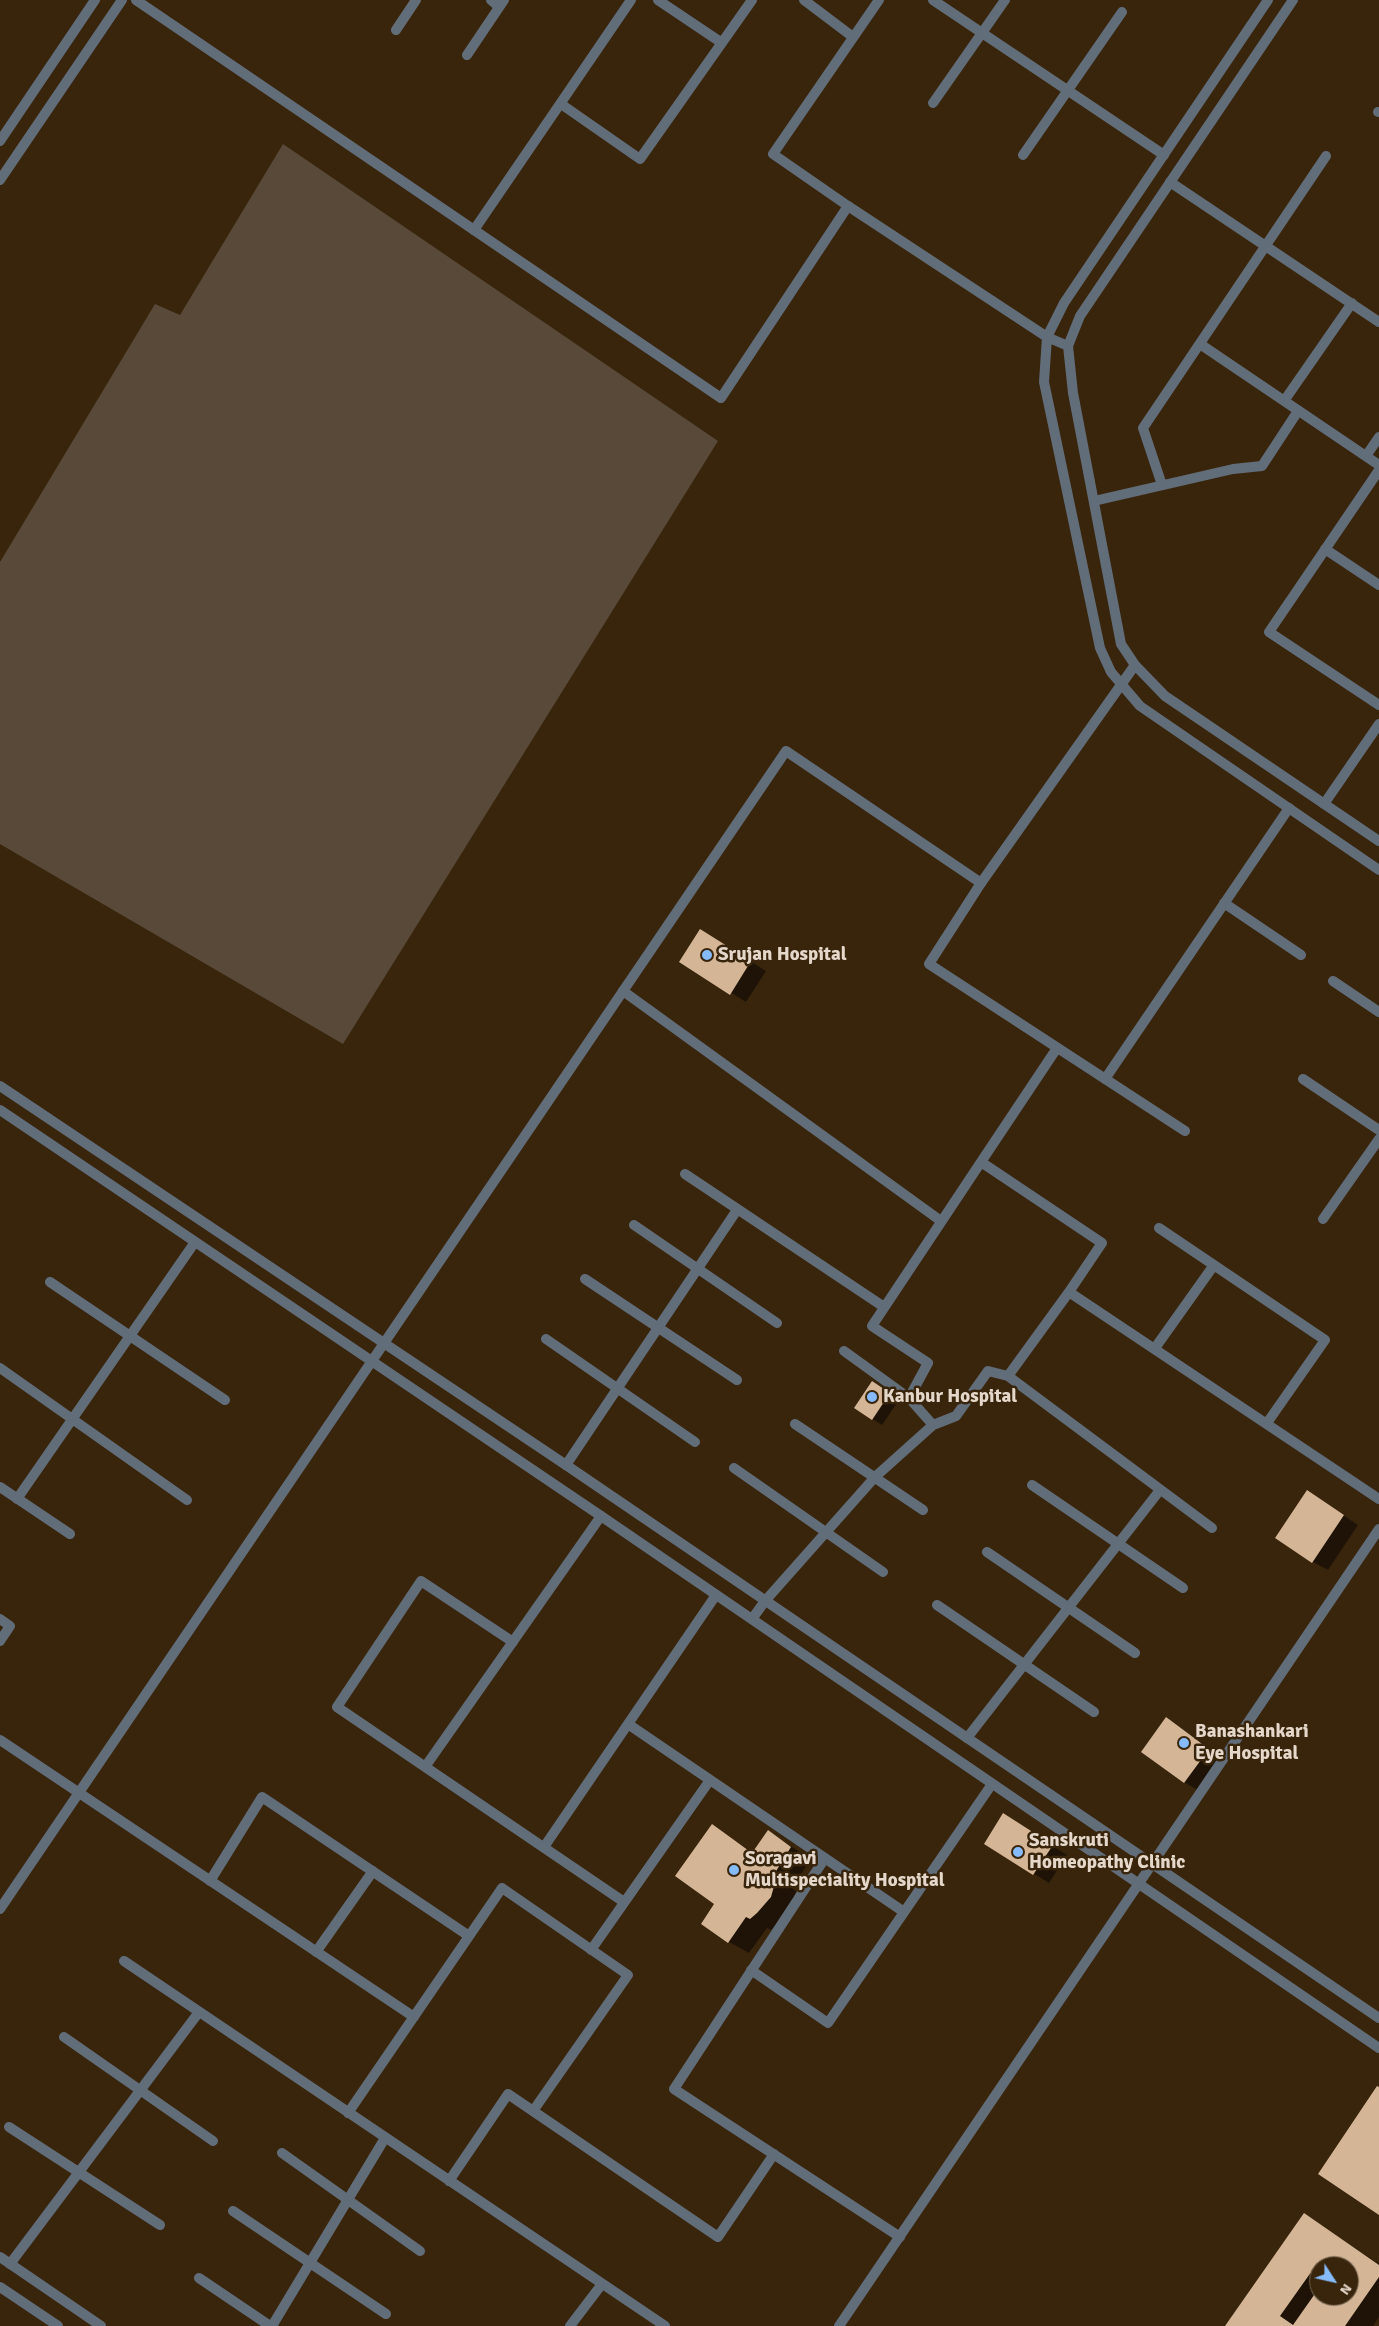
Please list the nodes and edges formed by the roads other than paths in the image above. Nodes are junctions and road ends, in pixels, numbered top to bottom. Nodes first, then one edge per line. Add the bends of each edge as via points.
1 (95, 0) edge
2 (122, 0) edge
3 (136, 0) edge
4 (416, 0) edge
5 (631, 0) edge
6 (658, 0) edge
7 (752, 0) edge
8 (804, 0) edge
9 (879, 0) edge
10 (933, 0) edge
11 (1005, 0) edge
12 (1268, 0) edge
13 (1293, 0) edge
14 (498, 2) edge
15 (1122, 12) dead end
16 (396, 30) dead end
17 (982, 33) junction
18 (853, 37) junction
19 (722, 43) junction
20 (467, 55) dead end
21 (1068, 90) junction
22 (933, 103) dead end
23 (560, 104) junction
24 (0, 141) edge
25 (1023, 155) dead end
26 (1164, 155) junction
27 (1326, 156) dead end
28 (0, 180) edge
29 (1170, 182) junction
30 (848, 206) junction
31 (474, 230) junction
32 (1265, 246) junction
33 (1352, 303) junction
34 (1379, 322) edge
35 (1047, 337) junction
36 (1200, 344) junction
37 (1068, 346) junction
38 (1284, 401) junction
39 (1298, 411) junction
40 (1379, 437) edge
41 (1366, 456) junction
42 (1379, 465) edge
43 (1379, 470) edge
44 (1162, 485) junction
45 (1094, 501) junction
46 (1325, 549) junction
47 (1379, 585) edge
48 (1135, 666) junction
49 (1121, 685) junction
50 (1379, 705) edge
51 (1379, 724) edge
52 (1324, 804) junction
53 (1288, 808) junction
54 (1379, 841) edge
55 (1379, 870) edge
56 (981, 883) junction
57 (1224, 903) junction
58 (1301, 955) dead end
59 (1333, 981) dead end
60 (623, 991) junction
61 (1379, 1012) edge
62 (1057, 1048) junction
63 (1105, 1079) junction
64 (1303, 1079) dead end
65 (0, 1086) edge
66 (0, 1110) edge
67 (1379, 1130) edge
68 (1185, 1131) dead end
69 (1379, 1139) edge
70 (980, 1162) junction
71 (684, 1174) dead end
72 (736, 1210) junction
73 (1323, 1219) dead end
74 (941, 1221) junction
75 (634, 1225) dead end
76 (1159, 1228) dead end
77 (195, 1242) junction
78 (1214, 1265) junction
79 (698, 1268) junction
80 (585, 1279) dead end
81 (50, 1282) dead end
82 (1070, 1292) junction
83 (884, 1307) junction
84 (777, 1323) dead end
85 (658, 1328) junction
86 (130, 1335) junction
87 (546, 1339) dead end
88 (384, 1344) junction
89 (1155, 1348) junction
90 (844, 1350) dead end
91 (372, 1361) junction
92 (0, 1368) edge
93 (1008, 1376) junction
94 (736, 1380) dead end
95 (617, 1388) junction
96 (910, 1398) junction
97 (225, 1400) dead end
98 (72, 1419) junction
99 (795, 1424) dead end
100 (1267, 1424) junction
101 (933, 1425) junction
102 (695, 1442) dead end
103 (566, 1465) junction
104 (734, 1468) dead end
105 (875, 1477) junction
106 (1032, 1484) dead end
107 (0, 1488) edge
108 (1160, 1490) junction
109 (17, 1498) junction
110 (1379, 1499) edge
111 (187, 1500) dead end
112 (923, 1510) dead end
113 (601, 1516) junction
114 (1212, 1528) dead end
115 (1379, 1529) edge
116 (826, 1532) junction
117 (70, 1534) dead end
118 (1118, 1544) junction
119 (987, 1552) dead end
120 (884, 1572) dead end
121 (1183, 1588) dead end
122 (716, 1595) junction
123 (765, 1600) junction
124 (937, 1605) dead end
125 (1068, 1607) junction
126 (0, 1619) edge
127 (752, 1619) junction
128 (0, 1641) edge
129 (513, 1642) junction
130 (1135, 1653) dead end
131 (1024, 1664) junction
132 (1094, 1712) dead end
133 (628, 1724) junction
134 (967, 1738) junction
135 (0, 1740) edge
136 (425, 1767) junction
137 (710, 1780) junction
138 (992, 1784) junction
139 (78, 1793) junction
140 (544, 1847) junction
141 (825, 1858) junction
142 (1153, 1864) junction
143 (373, 1871) junction
144 (210, 1881) junction
145 (1139, 1885) junction
146 (624, 1902) junction
147 (0, 1909) edge
148 (904, 1912) junction
149 (469, 1936) junction
150 (591, 1950) junction
151 (316, 1952) junction
152 (124, 1961) dead end
153 (752, 1970) junction
154 (199, 2012) junction
155 (414, 2016) junction
156 (1379, 2018) edge
157 (64, 2037) dead end
158 (1379, 2048) edge
159 (140, 2090) junction
160 (533, 2111) junction
161 (348, 2113) junction
162 (8, 2127) dead end
163 (385, 2138) junction
164 (212, 2141) dead end
165 (282, 2153) dead end
166 (774, 2154) junction
167 (79, 2172) junction
168 (448, 2181) junction
169 (348, 2200) junction
170 (233, 2211) dead end
171 (160, 2225) dead end
172 (900, 2237) junction
173 (420, 2251) dead end
174 (0, 2257) edge
175 (310, 2263) junction
176 (10, 2264) junction
177 (199, 2278) dead end
178 (602, 2284) junction
179 (0, 2286) edge
180 (386, 2314) dead end
181 (58, 2326) edge
182 (102, 2326) edge
183 (271, 2326) edge
184 (570, 2326) edge
185 (665, 2326) edge
186 (840, 2326) edge

1 - 24 street
2 - 28 street
3 - 31 street
4 - 16 street
5 - 23 street
6 - 19 street
7 - 19 street
8 - 18 street
9 - 18 street
10 - 17 street
11 - 17 street
12 - 26 street
13 - 29 street
14 - 20 street
15 - 21 street
17 - 21 street
17 - 22 street
18 - 30 street via 773,154
19 - 23 street via 640,159
21 - 25 street
21 - 26 street
23 - 31 street
26 - 35 street via 1064,303
27 - 32 street
29 - 32 street
29 - 37 street via 1080,316
30 - 31 street via 721,398
30 - 35 street
32 - 33 street
32 - 36 street
33 - 34 street
33 - 38 street
35 - 37 street
35 - 49 street via 1044,382 1100,648
36 - 38 street
36 - 44 street via 1143,428
37 - 45 street via 1073,393
38 - 39 street
39 - 41 street
39 - 44 street via 1262,466
40 - 41 street
41 - 42 street
43 - 46 street
44 - 45 street
45 - 48 street via 1121,644
46 - 47 street
46 - 50 street via 1269,632
48 - 49 street
48 - 52 street via 1165,696
49 - 53 street via 1140,706
49 - 56 street
51 - 52 street
52 - 54 street
53 - 55 street
53 - 57 street
56 - 60 street via 786,751
56 - 62 street via 928,964
57 - 58 street
57 - 63 street
59 - 61 street
60 - 74 street
60 - 88 street
62 - 63 street
62 - 70 street
63 - 68 street
64 - 67 street
65 - 88 street
66 - 77 street
69 - 73 street
70 - 74 street
70 - 82 street via 1102,1243
71 - 72 street
72 - 79 street
72 - 83 street
74 - 83 street
75 - 79 street
76 - 78 street
77 - 86 street
77 - 91 street
78 - 89 street
78 - 100 street via 1325,1340
79 - 84 street
79 - 85 street
80 - 85 street
81 - 86 street
82 - 89 street
82 - 93 street
83 - 96 street via 872,1326 928,1363
85 - 94 street
85 - 95 street
86 - 97 street
86 - 98 street
87 - 95 street
88 - 91 street
88 - 103 street
89 - 100 street
90 - 96 street
91 - 113 street
91 - 139 street
92 - 98 street
93 - 101 street via 988,1371 956,1416
93 - 108 street
95 - 102 street
95 - 103 street
96 - 101 street
98 - 109 street
98 - 111 street
99 - 105 street
100 - 110 street
101 - 105 street
103 - 123 street
104 - 116 street
105 - 112 street
105 - 116 street
106 - 118 street
107 - 109 street
108 - 114 street
108 - 118 street
109 - 117 street
113 - 122 street
113 - 129 street
115 - 142 street
116 - 120 street
116 - 123 street
118 - 121 street
118 - 125 street
119 - 125 street
122 - 127 street
122 - 133 street
123 - 127 street
123 - 134 street
124 - 131 street
125 - 130 street
125 - 131 street
126 - 128 street via 10,1626
127 - 138 street
129 - 136 street
129 - 136 street via 421,1581 337,1708
131 - 132 street
131 - 134 street
133 - 137 street
133 - 140 street
134 - 142 street
135 - 139 street
136 - 140 street
137 - 141 street
137 - 146 street
138 - 145 street
138 - 148 street
139 - 144 street
139 - 147 street
140 - 146 street
141 - 148 street
141 - 153 street
142 - 145 street
142 - 156 street
143 - 144 street via 262,1797
143 - 149 street
143 - 151 street
144 - 151 street
145 - 158 street
145 - 172 street
146 - 150 street
148 - 153 street via 828,2023
149 - 150 street via 502,1888
149 - 155 street
150 - 160 street via 628,1976
151 - 155 street
152 - 154 street
153 - 166 street via 674,2089
154 - 159 street
154 - 161 street
155 - 161 street
157 - 159 street
159 - 164 street
159 - 167 street
160 - 166 street via 718,2237
160 - 168 street via 508,2094
161 - 163 street
162 - 167 street
163 - 168 street
163 - 169 street
165 - 169 street
166 - 172 street
167 - 171 street
167 - 176 street
168 - 178 street
169 - 173 street
169 - 175 street
170 - 175 street
172 - 186 street
174 - 176 street
175 - 180 street
175 - 183 street
176 - 182 street
177 - 183 street
178 - 184 street
178 - 185 street
179 - 181 street

